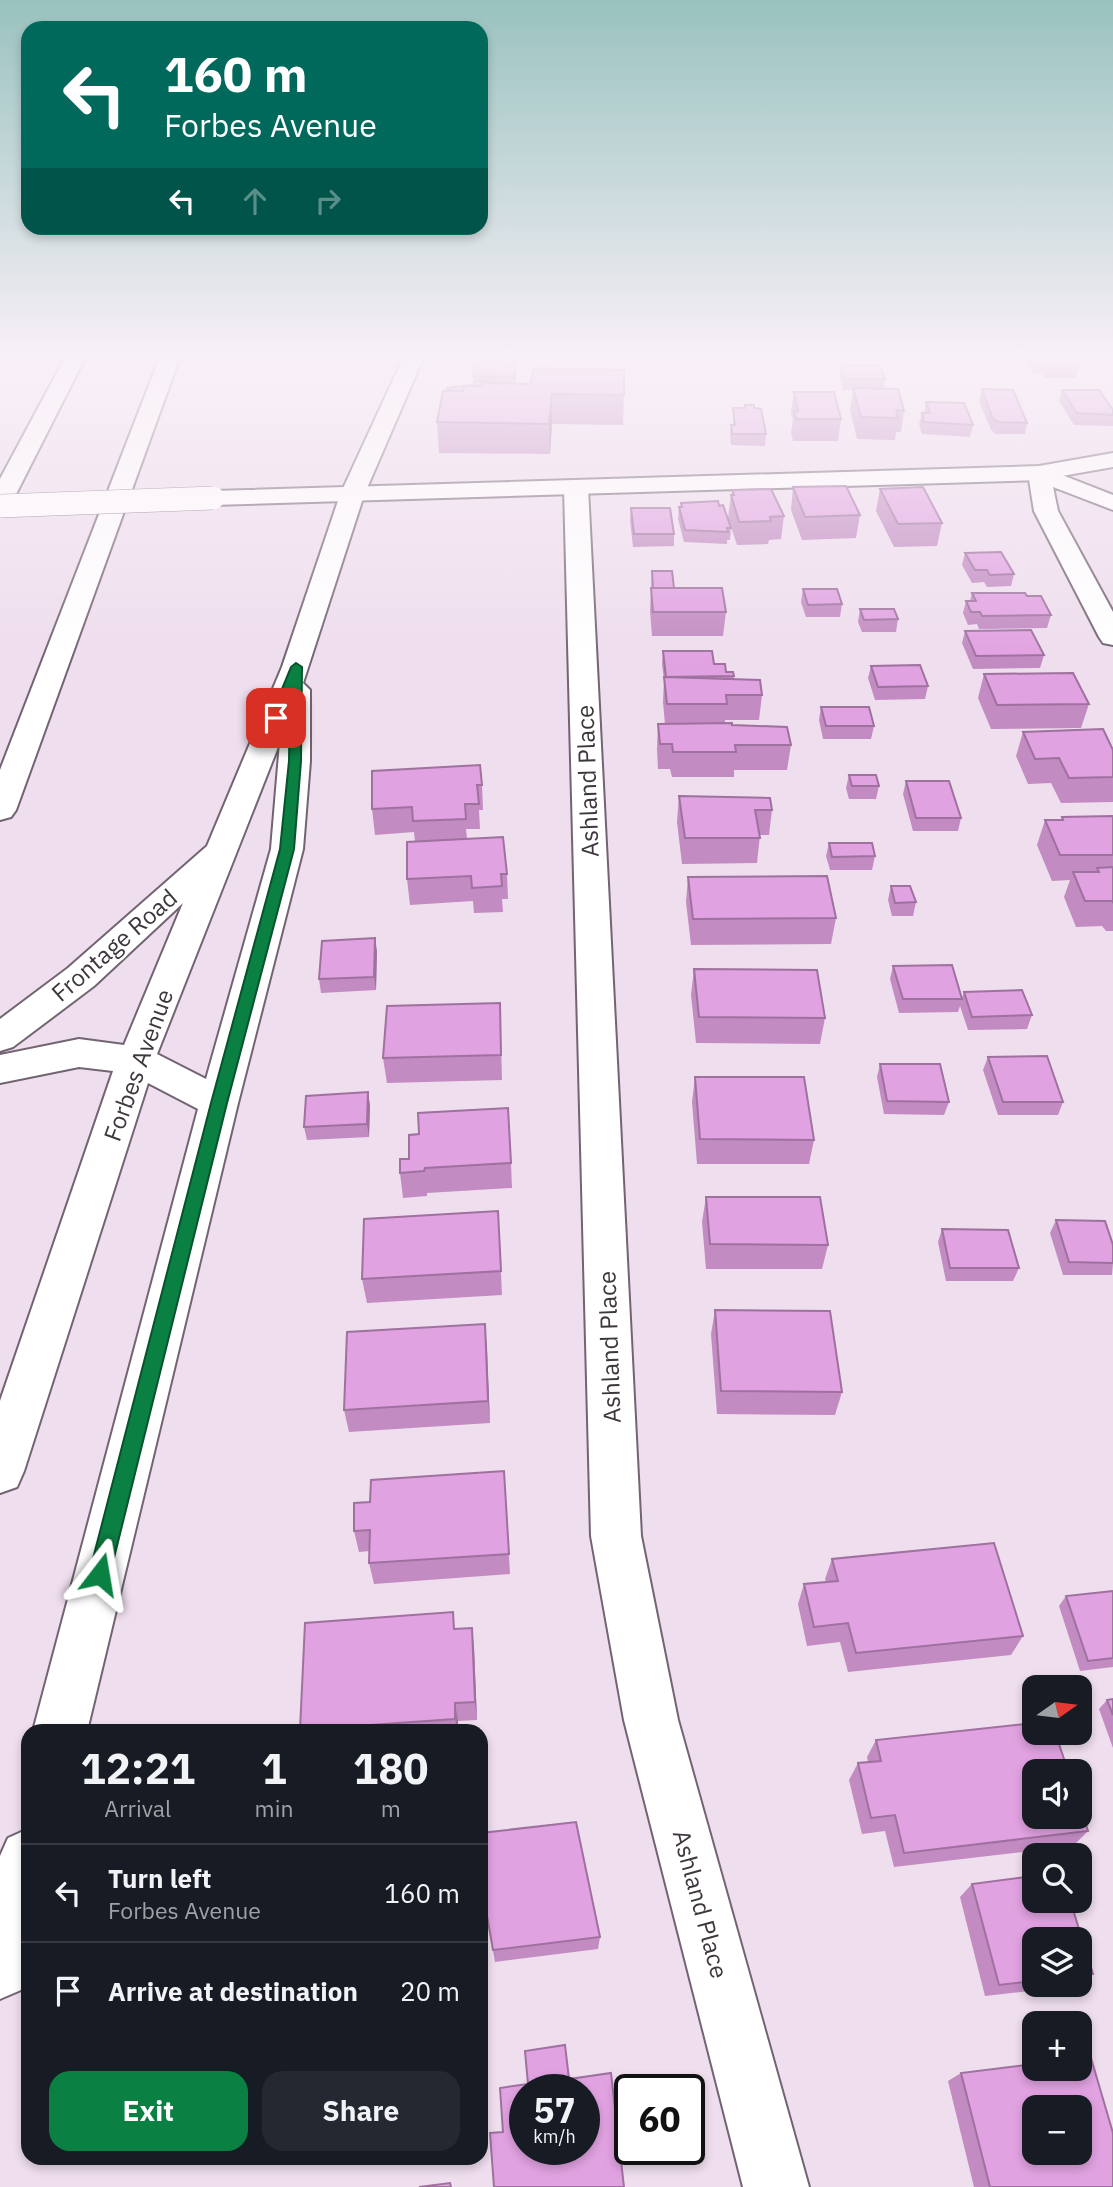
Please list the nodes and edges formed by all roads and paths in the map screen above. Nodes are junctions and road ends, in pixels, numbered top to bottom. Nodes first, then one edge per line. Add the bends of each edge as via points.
1 (22, 456) edge
2 (133, 456) edge
3 (369, 456) edge
4 (1113, 460) edge
5 (1039, 472) junction
6 (576, 488) junction
7 (352, 495) junction
8 (1113, 503) edge
9 (0, 504) edge
10 (1113, 637) edge
11 (296, 667) junction
12 (0, 810) edge
13 (225, 847) junction
14 (0, 1038) edge
15 (136, 1060) junction
16 (0, 1069) edge
17 (219, 1103) junction
18 (0, 1471) edge
19 (62, 1724) edge
20 (21, 1886) edge
21 (0, 1969) edge
22 (776, 2187) edge

1 - 9 main road
2 - 12 main road
3 - 7 main road, Forbes Avenue
4 - 5 main road
5 - 6 main road
5 - 8 main road
5 - 10 main road via 1046,511
6 - 7 main road
6 - 22 main road, Ashland Place via 616,1536 651,1720
7 - 9 main road, bridge
7 - 11 main road, Forbes Avenue
11 - 13 main road, Forbes Avenue
11 - 17 main road, Forbes Avenue via 295,761 287,849
13 - 14 main road, Frontage Road via 81,977
13 - 15 main road, Forbes Avenue
15 - 16 main road via 79,1053
15 - 17 main road
15 - 18 main road, Forbes Avenue
17 - 19 main road, Forbes Avenue
20 - 21 main road

